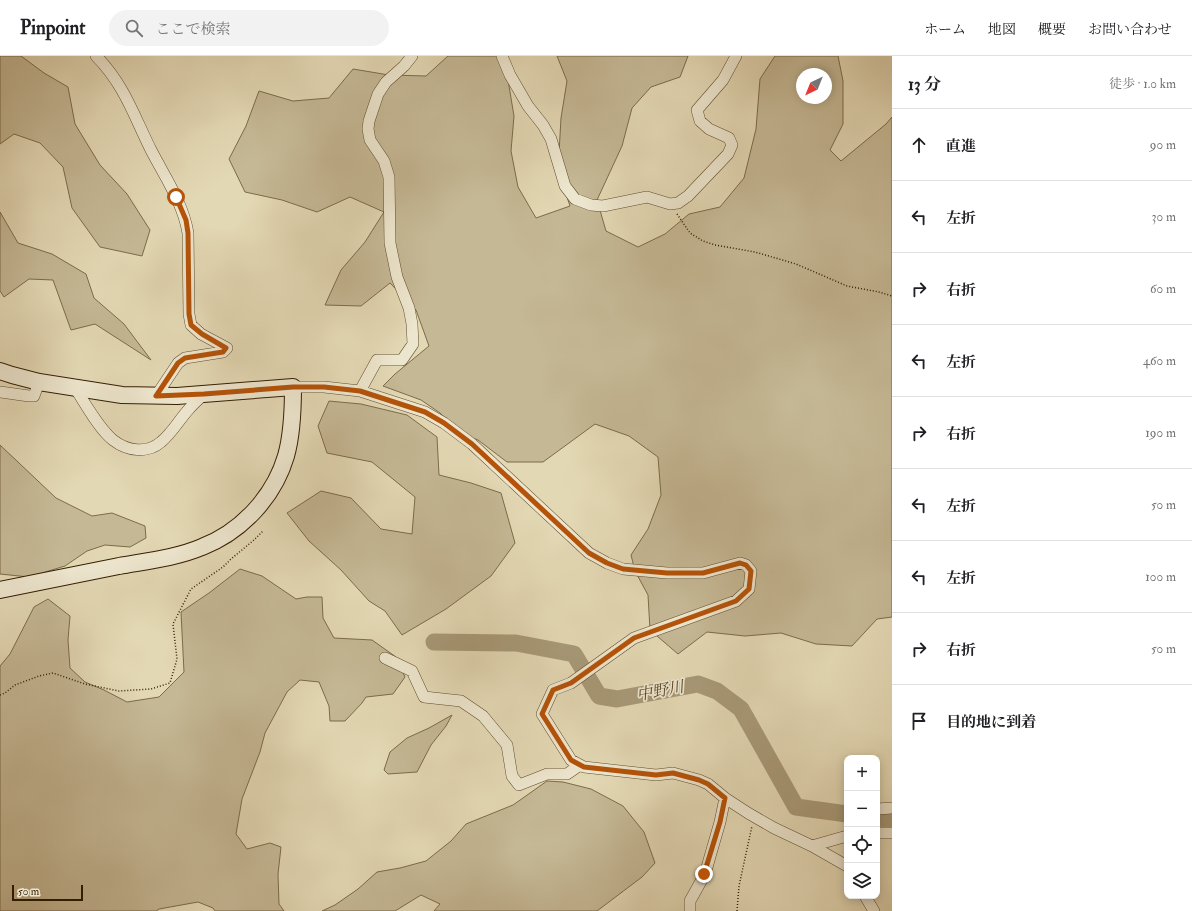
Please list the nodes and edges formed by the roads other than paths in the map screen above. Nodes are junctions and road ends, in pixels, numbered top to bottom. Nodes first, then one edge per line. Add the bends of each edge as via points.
1 (96, 56) edge
2 (412, 56) edge
3 (502, 56) edge
4 (736, 56) edge
5 (0, 371) edge
6 (39, 382) junction
7 (293, 387) junction
8 (75, 388) junction
9 (360, 391) junction
10 (0, 392) edge
11 (204, 394) junction
12 (156, 396) junction
13 (0, 590) edge
14 (385, 658) dead end
15 (580, 765) junction
16 (725, 798) junction
17 (892, 808) edge
18 (880, 809) edge
19 (880, 832) edge
20 (892, 833) edge
21 (844, 837) edge
22 (812, 846) junction
23 (844, 864) edge
24 (867, 899) edge
25 (690, 911) edge
26 (874, 911) edge

1 - 12 street via 107,66 122,89 186,220 191,325 226,348 223,352 185,358 178,363
2 - 9 street via 386,82 378,94 368,121 368,129 370,140 384,161 389,177 390,243 397,277 409,308 414,344 402,360 377,360
3 - 4 street via 510,75 550,139 565,186 575,199 591,206 647,197 670,204 678,203 688,196 728,154 732,145 729,138 709,129 700,121 697,110 723,80
5 - 6 street
6 - 8 street
6 - 10 street via 34,396
7 - 9 street
7 - 11 street
7 - 13 street via 290,438 282,468 263,500 233,530 185,553
8 - 11 street via 105,432 131,449 140,450 152,448 159,443
8 - 12 street via 122,395
9 - 15 street via 425,412 444,423 472,444 589,553 607,563 623,569 667,573 703,573 740,563 751,571 749,589 736,601 634,638 571,683 553,690 542,714 571,760
11 - 12 street
14 - 15 street via 412,671 424,697 461,701 483,716 507,745 512,776 519,785 547,774 568,774
15 - 16 street via 656,775 673,773 708,784
16 - 22 street via 754,817
16 - 25 street via 704,874 690,901
17 - 18 street
19 - 20 street
21 - 22 street
22 - 23 street
24 - 26 street

